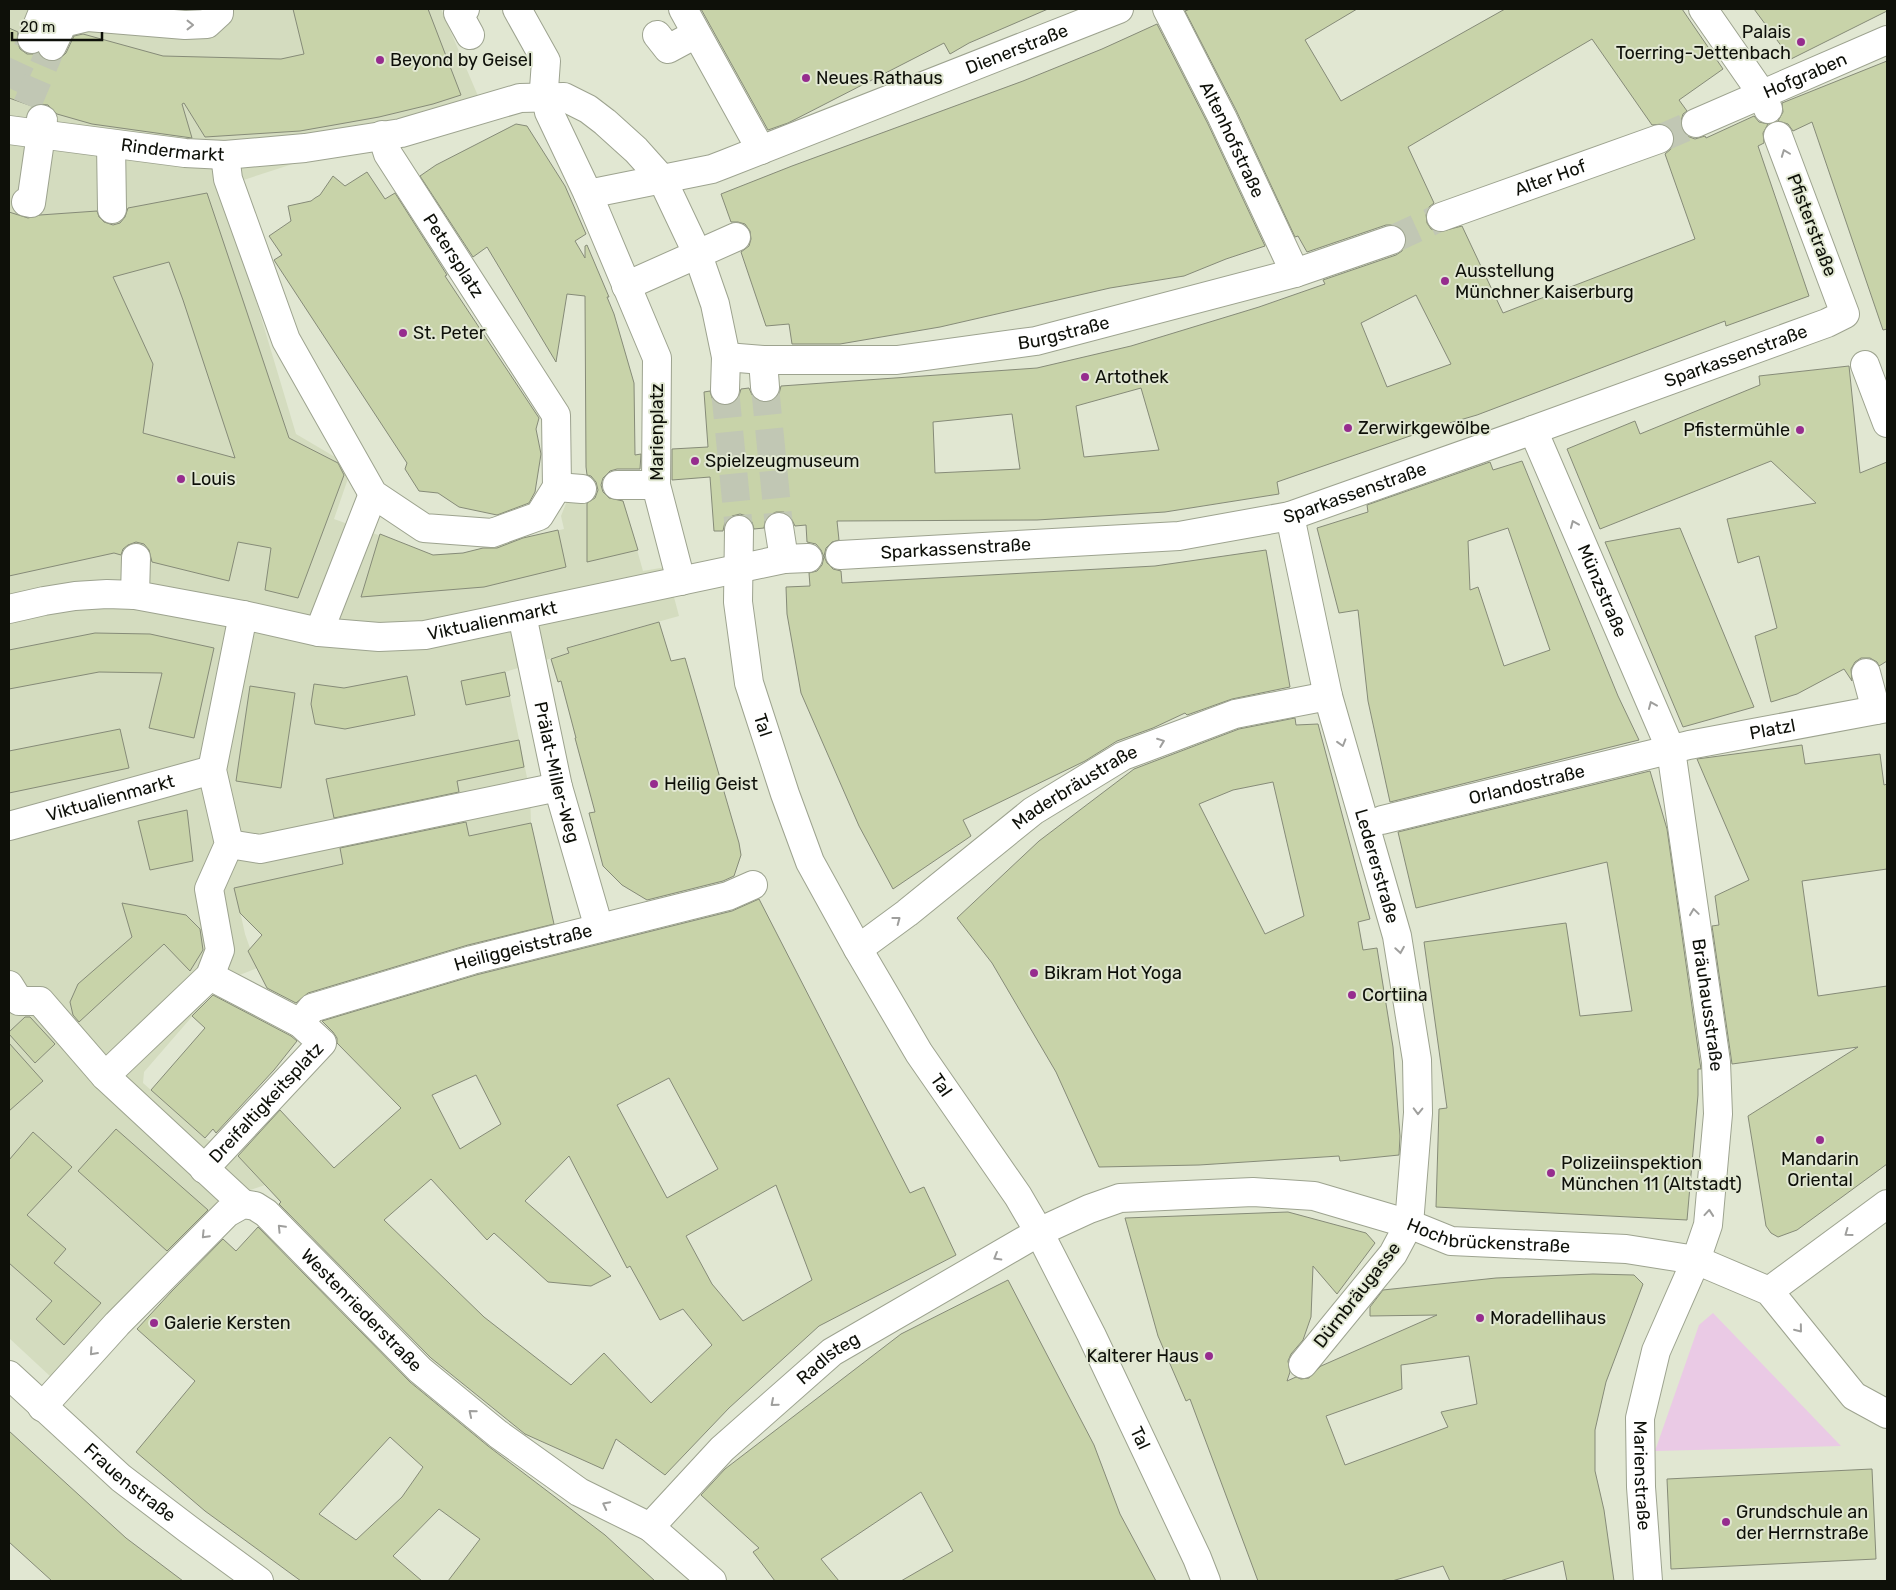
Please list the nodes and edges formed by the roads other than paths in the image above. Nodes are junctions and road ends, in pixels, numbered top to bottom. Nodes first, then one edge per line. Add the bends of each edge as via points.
1 (219, 9) edge
2 (466, 9) edge
3 (517, 9) edge
4 (683, 9) edge
5 (1119, 9) edge
6 (1167, 9) edge
7 (1703, 9) edge
8 (52, 25) edge
9 (696, 34) junction
10 (470, 36) dead end
11 (662, 37) dead end
12 (1887, 40) edge
13 (545, 96) junction
14 (1765, 102) junction
15 (1696, 123) tunnel mouth
16 (27, 124) edge
17 (382, 135) junction
18 (1778, 136) dead end
19 (1659, 139) tunnel mouth
20 (111, 144) junction
21 (768, 148) junction
22 (226, 155) junction
23 (662, 179) junction
24 (588, 194) junction
25 (26, 202) dead end
26 (112, 210) dead end
27 (1441, 217) tunnel mouth
28 (736, 237) dead end
29 (1391, 240) tunnel mouth
30 (698, 255) junction
31 (1295, 273) junction
32 (626, 286) junction
33 (1836, 318) joint
34 (726, 357) junction
35 (763, 360) junction
36 (1865, 365) dead end
37 (765, 387) tunnel mouth
38 (725, 390) tunnel mouth
39 (1887, 423) edge
40 (1533, 430) junction
41 (617, 485) dead end
42 (656, 485) junction
43 (373, 494) junction
44 (1290, 516) junction
45 (780, 527) tunnel mouth
46 (739, 530) tunnel mouth
47 (840, 555) dead end
48 (136, 558) dead end
49 (739, 569) junction
50 (680, 581) junction
51 (135, 595) junction
52 (9, 609) edge
53 (243, 615) junction
54 (522, 615) junction
55 (319, 632) junction
56 (1866, 673) dead end
57 (1328, 696) junction
58 (1881, 709) edge
59 (1671, 750) junction
60 (212, 770) junction
61 (558, 787) junction
62 (1382, 820) dead end
63 (9, 826) edge
64 (229, 844) junction
65 (753, 885) dead end
66 (600, 928) junction
67 (858, 949) junction
68 (210, 976) junction
69 (12, 998) edge
70 (300, 1023) junction
71 (105, 1076) junction
72 (204, 1169) junction
73 (242, 1204) junction
74 (1887, 1204) edge
75 (1409, 1224) junction
76 (1039, 1232) junction
77 (1696, 1260) junction
78 (1769, 1291) junction
79 (1303, 1364) dead end
80 (9, 1375) edge
81 (42, 1407) junction
82 (1887, 1414) edge
83 (650, 1527) junction
84 (259, 1581) edge
85 (712, 1581) edge
86 (1206, 1581) edge
87 (1648, 1581) edge

8 -> 1 street via 88,17 207,24
2 - 10 street via 458,13
3 - 13 street, Marienplatz via 546,60
4 - 9 street
5 - 21 street, Dienerstraße
6 - 31 street, Altenhofstraße
7 - 14 street, Hofgraben
9 - 11 street via 668,49
9 - 21 street
12 - 14 street, Hofgraben
13 - 17 street, Rindermarkt via 520,98 436,124
13 - 23 street via 564,97 588,109 636,150
13 - 24 street, Marienplatz via 549,112
14 - 15 street
16 - 20 street, Rindermarkt
16 - 25 street, Rindermarkt via 32,203
17 - 22 street, Rindermarkt via 303,140
17 - 43 street, Petersplatz via 388,154 556,415 570,488 539,516 492,534 424,528
33 -> 18 street, Pfisterstraße
19 - 27 street, Alter Hof
20 - 22 street, Rindermarkt
20 - 26 street
21 - 23 street via 712,169
22 - 43 street, Petersplatz via 228,179 286,340
23 - 24 street
23 - 30 street
24 - 32 street, Marienplatz
28 - 30 street
29 - 31 street, Burgstraße
30 - 32 street
30 - 34 street via 715,304
31 - 35 street, Burgstraße via 1036,341 897,360
32 - 42 street, Marienplatz via 656,358
33 - 40 street, Sparkassenstraße
34 - 35 street, Burgstraße
34 - 38 street
35 - 37 street
36 - 39 street
40 - 44 street, Sparkassenstraße
59 -> 40 street, Münzstraße
41 - 42 street
42 - 50 street, Marienplatz
43 - 55 street
44 - 47 street, Sparkassenstraße via 1179,536
44 - 57 street, Ledererstraße
45 - 49 street via 796,558
46 - 49 street
48 - 51 street
49 - 50 street, Viktualienmarkt
49 - 67 street, Tal via 738,602 749,683 810,862
50 - 54 street, Viktualienmarkt
51 - 52 street, Viktualienmarkt via 75,596
51 - 53 street, Viktualienmarkt
53 - 55 street, Viktualienmarkt
53 - 60 street
54 - 55 street, Viktualienmarkt via 425,635 379,637
54 - 61 street, Prälat-Miller-Weg
56 - 58 street, Platzl
67 -> 57 street, Maderbräustraße via 1033,811 1123,756 1235,714
57 -> 75 street, Ledererstraße via 1397,936 1417,1060 1418,1113
58 - 59 street, Platzl
59 - 62 street, Orlandostraße
77 -> 59 street, Bräuhausstraße via 1708,1225 1718,1114 1716,1062
60 - 63 street, Viktualienmarkt
60 - 64 street
61 - 64 street via 260,849
61 - 66 street, Prälat-Miller-Weg
64 - 68 street via 209,889 220,950
65 - 66 street, Heiliggeiststraße via 728,896
66 - 70 street, Heiliggeiststraße via 472,960 312,1008
67 - 76 street, Tal via 919,1053 1018,1196
68 - 70 street, Dreifaltigkeitsplatz
68 - 71 street
69 - 71 street via 40,1001
70 - 72 street, Dreifaltigkeitsplatz via 322,1043
71 - 72 street
72 - 73 street
73 -> 81 street via 227,1213 117,1324
83 -> 73 street, Westenriederstraße via 579,1492 498,1434 420,1370 266,1213 255,1206
74 -> 78 street
75 - 76 street, Hochbrückenstraße via 1314,1196 1253,1192 1120,1198
75 - 77 street, Hochbrückenstraße via 1451,1241 1626,1249
75 - 79 street, Dürnbräugasse via 1393,1254
76 -> 83 street, Radlsteg via 832,1352 722,1449
76 - 86 street, Tal via 1102,1356
77 - 78 street, Hochbrückenstraße
77 - 87 street, Marienstraße via 1656,1351 1640,1418
78 -> 82 street, Hochbrückenstraße via 1854,1396
80 - 81 street, Frauenstraße
81 - 84 street, Frauenstraße via 121,1478
83 - 85 street, Westenriederstraße

